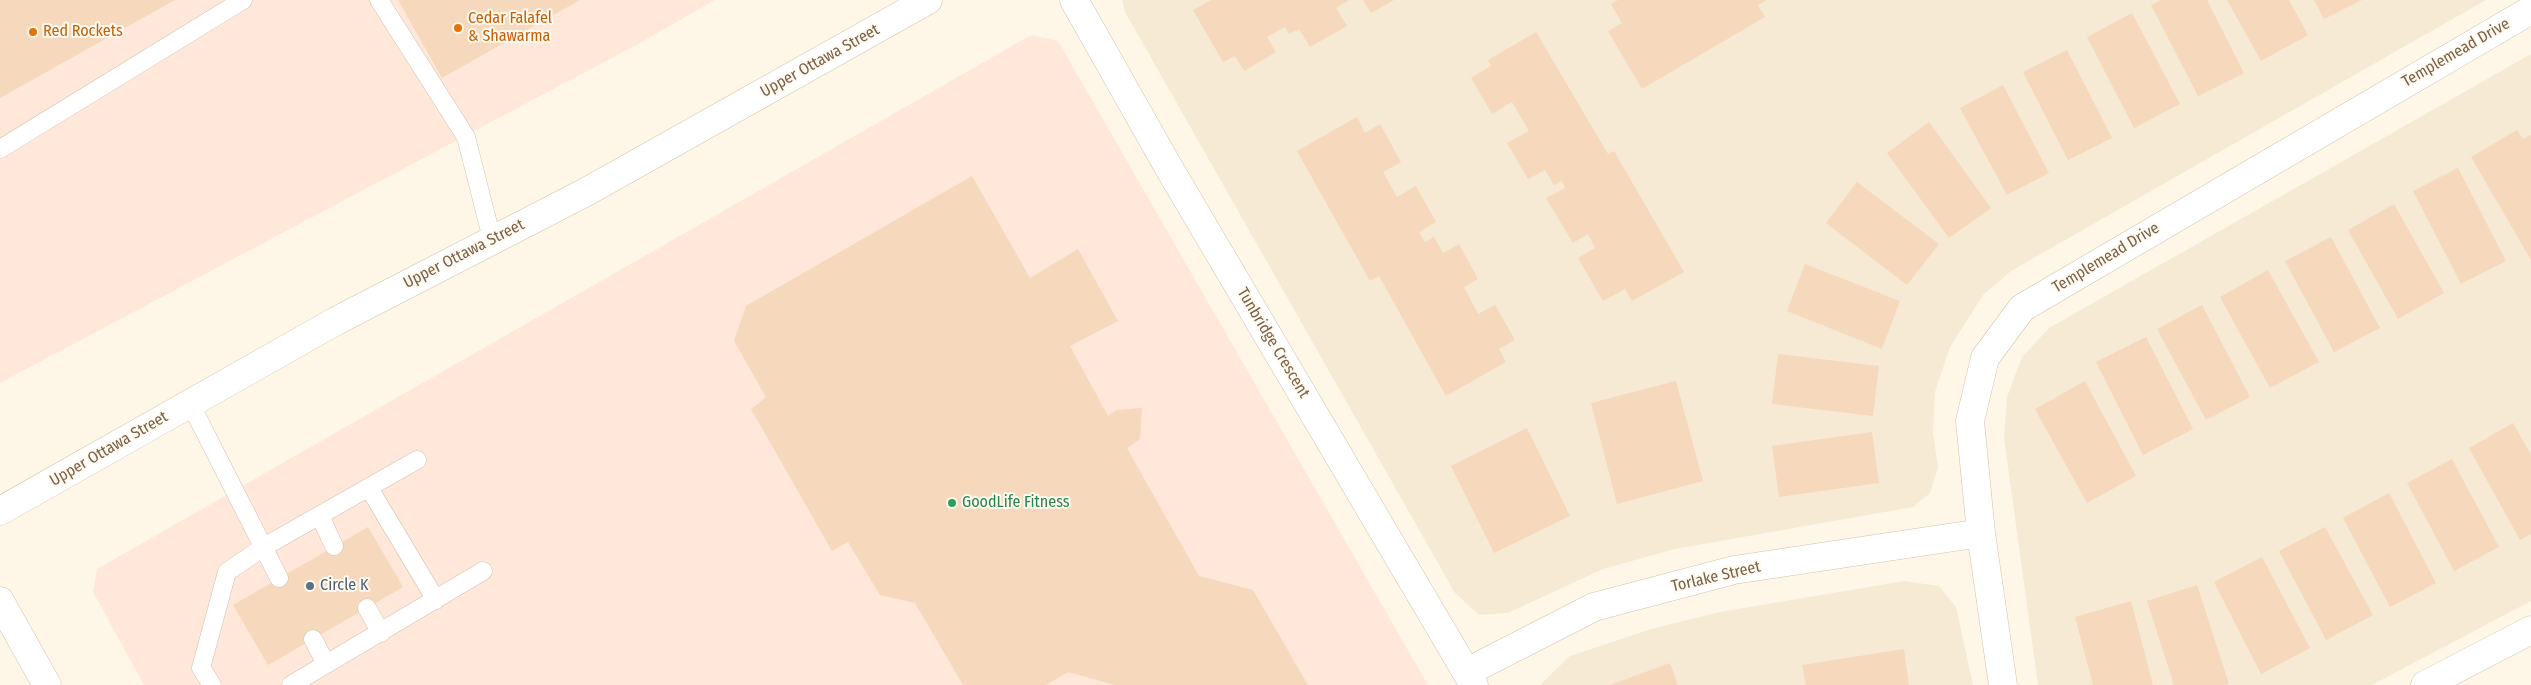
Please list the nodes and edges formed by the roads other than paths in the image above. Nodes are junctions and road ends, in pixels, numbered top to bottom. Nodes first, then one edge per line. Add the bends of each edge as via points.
1 (243, 0) edge
2 (379, 0) edge
3 (928, 0) edge
4 (1074, 0) edge
5 (2531, 10) edge
6 (0, 149) edge
7 (492, 239) junction
8 (190, 404) junction
9 (417, 460) dead end
10 (369, 488) junction
11 (0, 511) edge
12 (320, 516) junction
13 (1981, 533) junction
14 (334, 546) dead end
15 (262, 548) junction
16 (483, 571) dead end
17 (279, 578) dead end
18 (436, 600) junction
19 (0, 602) edge
20 (367, 608) dead end
21 (2531, 630) edge
22 (381, 633) junction
23 (312, 639) dead end
24 (326, 664) junction
25 (1471, 678) edge
26 (47, 685) edge
27 (212, 685) edge
28 (291, 685) edge
29 (2003, 685) edge
30 (2425, 685) edge

1 - 6 lane
2 - 7 lane via 466,137
3 - 7 street, Upper Ottawa Street via 586,192
4 - 25 street, Tunbridge Crescent via 1174,176
5 - 13 street, Templemead Drive via 2022,308 1984,358 1970,421
7 - 8 street, Upper Ottawa Street via 336,321
8 - 11 street, Upper Ottawa Street
8 - 15 lane
9 - 10 lane
10 - 12 lane
10 - 18 lane
12 - 14 lane
12 - 15 lane
13 - 25 street, Torlake Street via 1734,570 1594,607
13 - 29 street, Templemead Drive
15 - 17 lane
15 - 27 lane via 227,572 201,668
16 - 18 lane
18 - 22 lane
19 - 26 street
20 - 22 lane
21 - 30 street
22 - 24 lane
23 - 24 lane
24 - 28 lane

